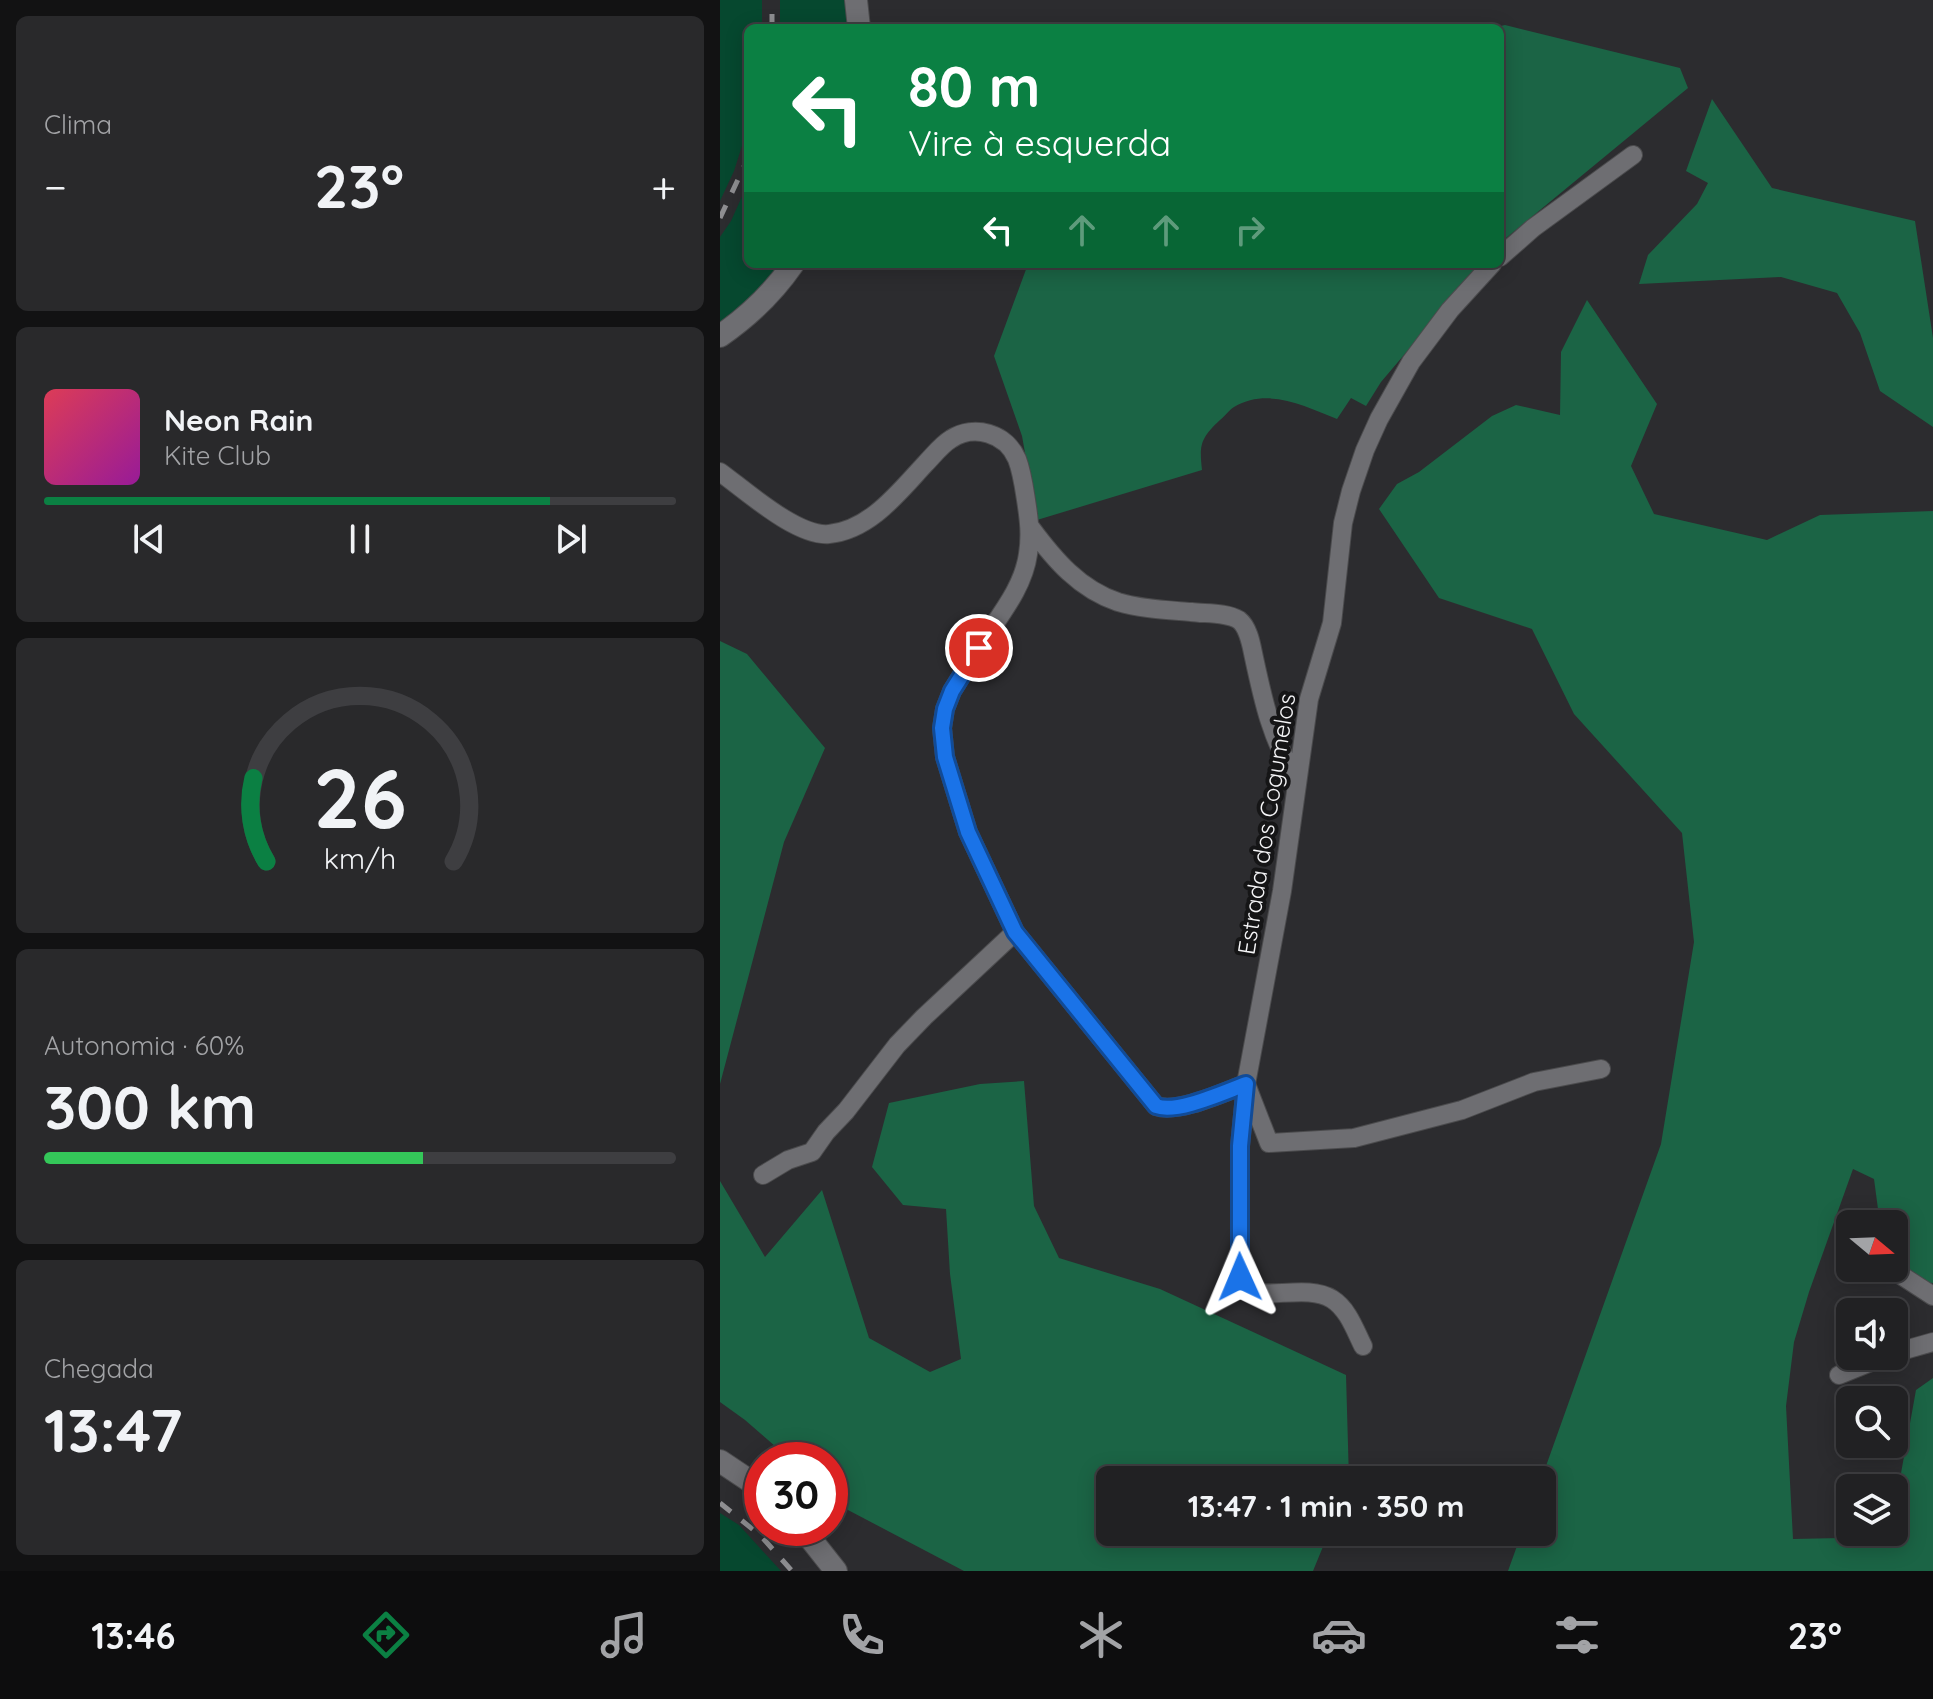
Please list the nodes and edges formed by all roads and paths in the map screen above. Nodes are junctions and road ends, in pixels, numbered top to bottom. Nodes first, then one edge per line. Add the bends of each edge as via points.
1 (856, 0) edge
2 (859, 24) edge
3 (1633, 155) dead end
4 (1504, 253) edge
5 (790, 268) edge
6 (1488, 268) edge
7 (720, 336) edge
8 (720, 472) edge
9 (1031, 528) junction
10 (1297, 780) junction
11 (1015, 932) junction
12 (1601, 1069) dead end
13 (1246, 1084) junction
14 (763, 1175) dead end
15 (1908, 1280) edge
16 (1933, 1296) edge
17 (1933, 1342) edge
18 (1363, 1346) dead end
19 (1908, 1349) edge
20 (1851, 1370) edge
21 (1839, 1375) dead end
22 (720, 1461) edge
23 (744, 1477) edge
24 (816, 1546) edge
25 (836, 1571) edge

1 - 2 street
3 - 4 street
5 - 7 street via 761,303
6 - 10 street, Estrada dos Cogumelos via 1411,362 1365,450 1343,523 1332,623 1309,699
8 - 9 street via 784,519 827,534 862,523 950,440 982,431 1009,446 1017,459
9 - 10 street via 1074,578 1117,602 1239,620 1251,644 1272,732
9 - 11 street via 1018,587 952,691 942,728 945,757 968,832
10 - 13 street, Estrada dos Cogumelos
11 - 13 street via 1156,1106 1175,1108
11 - 14 street via 906,1036 812,1152
12 - 13 street via 1534,1082 1462,1110 1354,1138 1269,1143
13 - 18 street, Estrada dos Cogumelos via 1240,1146 1243,1287 1252,1292 1321,1293 1343,1309
15 - 16 street
17 - 19 street
20 - 21 street
22 - 23 street
24 - 25 street

